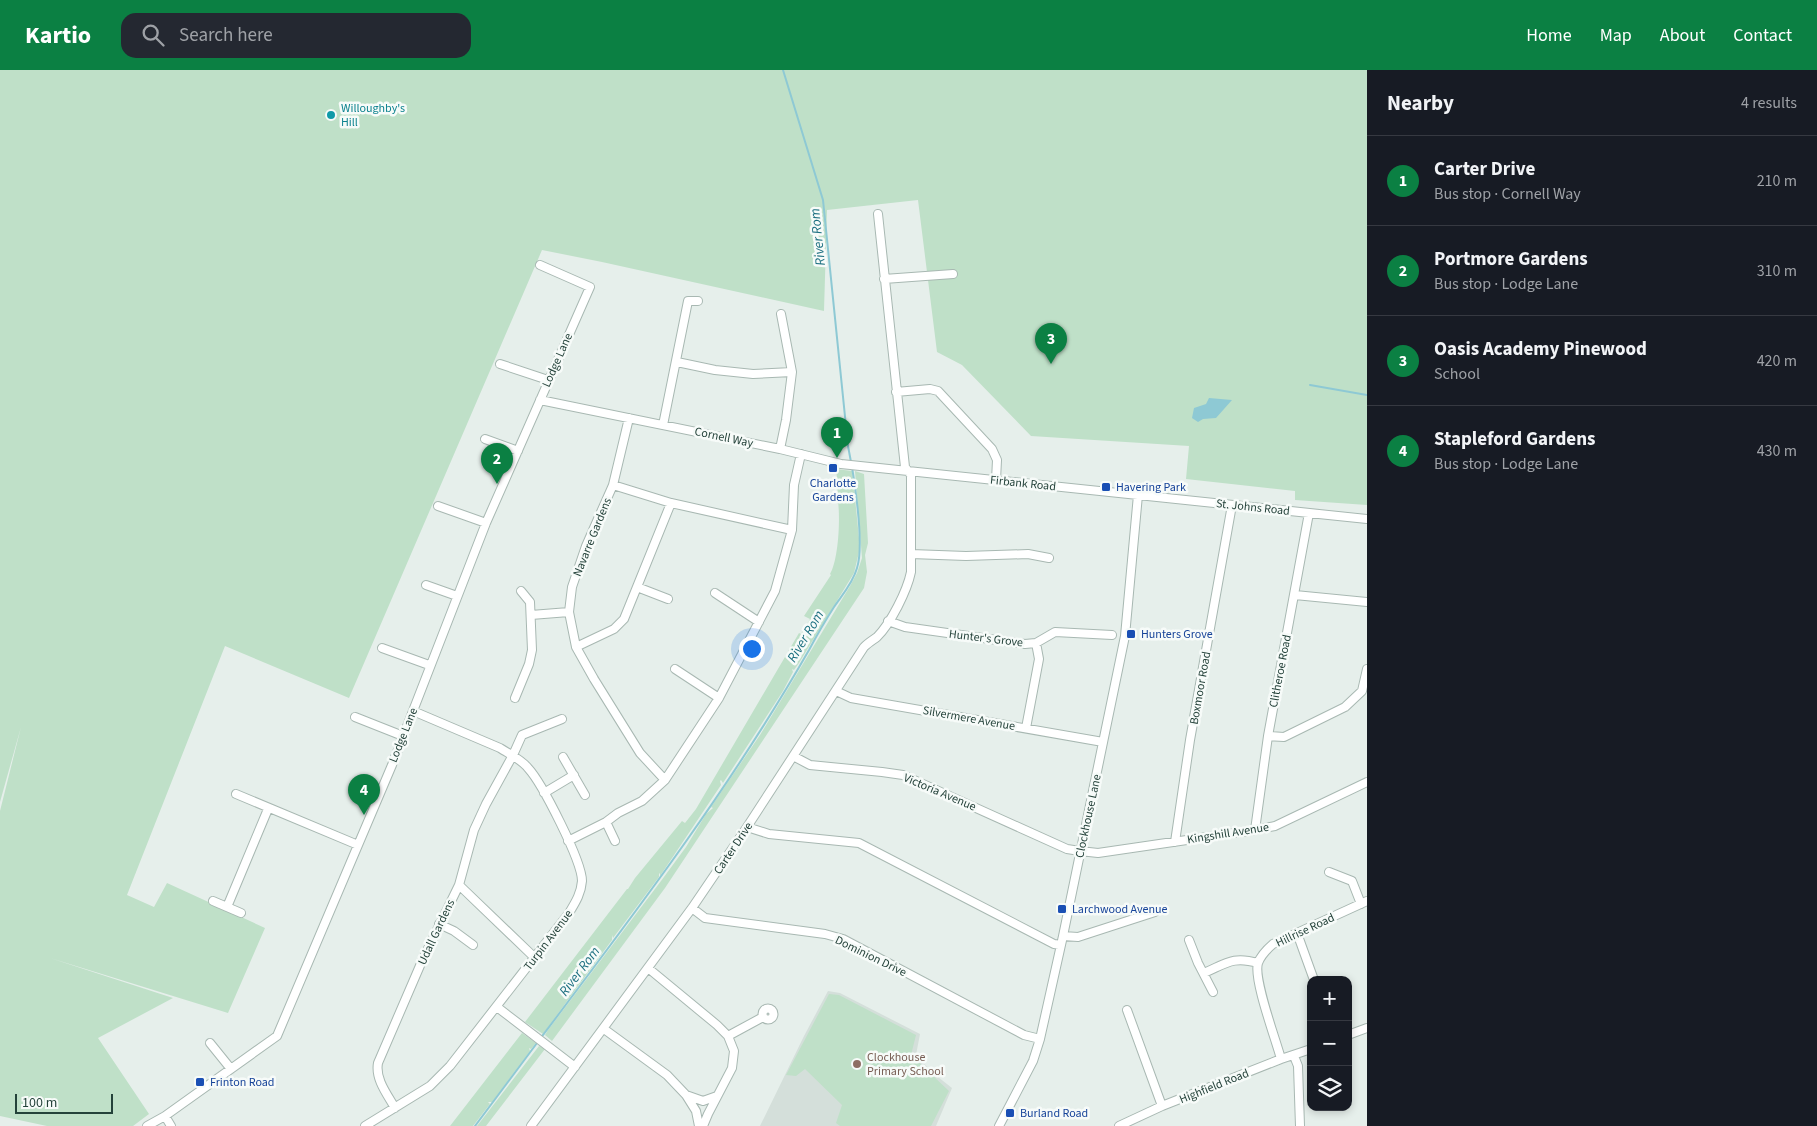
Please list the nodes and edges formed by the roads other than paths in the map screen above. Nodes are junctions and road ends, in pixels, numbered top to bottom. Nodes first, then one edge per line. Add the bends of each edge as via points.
1 (878, 214) dead end
2 (540, 265) dead end
3 (953, 274) dead end
4 (884, 279) junction
5 (698, 302) dead end
6 (781, 314) dead end
7 (676, 362) junction
8 (500, 364) dead end
9 (792, 372) junction
10 (548, 380) junction
11 (896, 392) junction
12 (540, 400) junction
13 (629, 418) junction
14 (662, 424) junction
15 (485, 439) dead end
16 (780, 449) junction
17 (518, 451) junction
18 (801, 454) junction
19 (908, 471) junction
20 (996, 480) junction
21 (613, 485) junction
22 (1138, 495) junction
23 (671, 503) junction
24 (1232, 505) junction
25 (438, 506) dead end
26 (1309, 513) junction
27 (1367, 519) edge
28 (486, 523) junction
29 (792, 530) junction
30 (911, 554) junction
31 (1049, 558) dead end
32 (426, 585) dead end
33 (637, 587) junction
34 (521, 591) dead end
35 (715, 593) dead end
36 (1294, 595) junction
37 (457, 596) junction
38 (668, 599) dead end
39 (1367, 602) edge
40 (569, 612) junction
41 (531, 615) junction
42 (888, 621) junction
43 (759, 622) junction
44 (1127, 624) junction
45 (1112, 635) junction
46 (1036, 643) junction
47 (576, 647) junction
48 (382, 648) dead end
49 (1123, 648) junction
50 (429, 665) junction
51 (1367, 669) edge
52 (675, 670) dead end
53 (836, 691) junction
54 (516, 698) dead end
55 (719, 698) junction
56 (413, 711) junction
57 (355, 717) dead end
58 (562, 719) dead end
59 (1026, 728) junction
60 (403, 736) junction
61 (1268, 736) junction
62 (1103, 742) junction
63 (513, 756) junction
64 (794, 756) junction
65 (563, 757) dead end
66 (574, 775) junction
67 (665, 780) junction
68 (1367, 782) edge
69 (544, 793) junction
70 (236, 794) dead end
71 (585, 794) dead end
72 (268, 809) junction
73 (606, 822) junction
74 (748, 827) junction
75 (1254, 830) junction
76 (568, 841) junction
77 (615, 841) dead end
78 (1175, 842) junction
79 (358, 845) junction
80 (1080, 851) junction
81 (1329, 872) dead end
82 (459, 886) junction
83 (213, 901) dead end
84 (1364, 902) edge
85 (227, 907) junction
86 (692, 908) junction
87 (1155, 912) dead end
88 (241, 913) dead end
89 (439, 924) junction
90 (1297, 934) junction
91 (1063, 936) junction
92 (1189, 940) dead end
93 (473, 945) dead end
94 (1061, 945) junction
95 (534, 957) junction
96 (1258, 963) junction
97 (648, 968) junction
98 (1204, 973) junction
99 (1313, 976) edge
100 (1213, 992) dead end
101 (497, 1008) junction
102 (1126, 1010) dead end
103 (763, 1017) dead end
104 (1367, 1028) edge
105 (604, 1029) junction
106 (1352, 1034) edge
107 (728, 1036) junction
108 (1040, 1039) junction
109 (210, 1043) dead end
110 (1307, 1051) edge
111 (1294, 1056) junction
112 (1282, 1059) junction
113 (575, 1067) junction
114 (231, 1069) junction
115 (686, 1095) junction
116 (717, 1096) junction
117 (1162, 1106) junction
118 (395, 1108) junction
119 (164, 1116) junction
120 (147, 1126) edge
121 (172, 1126) edge
122 (364, 1126) edge
123 (531, 1126) edge
124 (699, 1126) edge
125 (703, 1126) edge
126 (999, 1126) edge
127 (1119, 1126) edge
128 (1300, 1126) edge

1 - 4 street, Carter Drive
2 - 10 street, Lodge Lane via 590,287
3 - 4 street
4 - 11 street, Carter Drive
5 - 7 street via 688,301
6 - 9 street
7 - 9 street via 753,374
7 - 14 street
8 - 10 street
9 - 16 street
10 - 12 street, Lodge Lane
11 - 19 street, Carter Drive
11 - 20 street via 930,388 938,391 992,449 996,460
12 - 13 street, Cornell Way
12 - 17 street, Lodge Lane
13 - 14 street, Cornell Way
13 - 21 street, Navarre Gardens
14 - 16 street, Cornell Way
15 - 17 street
16 - 18 street, Cornell Way
17 - 28 street, Lodge Lane
18 - 19 street, Cornell Way via 844,465
18 - 29 street via 794,485
19 - 20 street, Firbank Road
19 - 30 street, Carter Drive via 912,475
20 - 22 street, Firbank Road
21 - 23 street
21 - 40 street, Navarre Gardens via 586,546 572,587
22 - 24 street, St. Johns Road
22 - 44 street, Clockhouse Lane
23 - 29 street
23 - 33 street
24 - 26 street, St. Johns Road
24 - 78 street, Boxmoor Road
25 - 28 street
26 - 27 street, St. Johns Road
26 - 36 street, Clitheroe Road
28 - 37 street, Lodge Lane
29 - 43 street via 775,591
30 - 31 street via 1028,554
30 - 42 street, Carter Drive via 908,584
32 - 37 street
33 - 38 street
33 - 47 street via 624,620 614,629
34 - 41 street via 530,602
35 - 43 street
36 - 39 street
36 - 61 street, Clitheroe Road
37 - 50 street, Lodge Lane
40 - 41 street
40 - 47 street, Navarre Gardens
41 - 54 street via 532,650
42 - 46 street, Hunter's Grove via 905,627
42 - 53 street, Carter Drive via 864,647
43 - 55 street
44 - 45 street
44 - 49 street, Clockhouse Lane
45 - 46 street, Hunter's Grove via 1055,632
45 - 49 street
46 - 59 street via 1038,659
47 - 67 street, Navarre Gardens via 640,753
48 - 50 street
49 - 62 street, Clockhouse Lane
50 - 56 street, Lodge Lane
51 - 61 street via 1362,691 1345,707 1284,737
52 - 55 street
53 - 59 street, Silvermere Avenue via 851,698
53 - 64 street, Carter Drive
55 - 67 street
56 - 60 street, Lodge Lane
56 - 63 street, Turpin Avenue
57 - 60 street
58 - 63 street, Udall Gardens via 522,735
59 - 62 street, Silvermere Avenue
60 - 79 street, Lodge Lane
61 - 75 street, Clitheroe Road
62 - 80 street, Clockhouse Lane
63 - 69 street, Turpin Avenue via 528,768
63 - 82 street, Udall Gardens via 474,830
64 - 74 street, Carter Drive
64 - 80 street, Victoria Avenue via 810,765 902,775
65 - 66 street
66 - 69 street
66 - 71 street
67 - 73 street via 642,801
68 - 75 street, Kingshill Avenue via 1275,826
69 - 76 street, Turpin Avenue
70 - 72 street
72 - 79 street
72 - 85 street
73 - 76 street
73 - 77 street
74 - 86 street, Carter Drive
74 - 94 street via 768,834 860,842
75 - 78 street, Kingshill Avenue
76 - 95 street, Turpin Avenue via 581,874 579,896
78 - 80 street, Kingshill Avenue via 1098,853
79 - 114 street, Lodge Lane via 277,1036
80 - 91 street, Clockhouse Lane
81 - 84 street via 1352,881
82 - 89 street, Udall Gardens
82 - 95 street
83 - 85 street
84 - 90 street, Hillrise Road
85 - 88 street
86 - 97 street, Carter Drive
86 - 108 street, Dominion Drive via 705,918 843,939 1024,1035
87 - 91 street via 1078,937
89 - 93 street
89 - 118 street, Udall Gardens via 378,1062 380,1081
90 - 96 street, Hillrise Road via 1273,944
90 - 99 street
91 - 94 street, Clockhouse Lane
92 - 98 street
94 - 108 street, Clockhouse Lane
95 - 101 street, Turpin Avenue
96 - 98 street via 1233,960
96 - 112 street via 1257,972
97 - 105 street, Carter Drive
97 - 107 street
98 - 100 street
101 - 113 street
101 - 118 street, Turpin Avenue via 430,1086
102 - 117 street
103 - 107 street
104 - 106 street
105 - 113 street, Carter Drive
105 - 115 street via 667,1075
107 - 116 street via 734,1051 732,1068
108 - 126 street, Clockhouse Lane via 1029,1070
109 - 114 street
110 - 111 street, Highfield Road
111 - 112 street, Highfield Road
111 - 128 street via 1298,1066
112 - 117 street, Highfield Road
113 - 123 street, Carter Drive
114 - 119 street, Lodge Lane
115 - 116 street via 703,1101
115 - 124 street via 696,1111
116 - 125 street
117 - 127 street, Highfield Road
118 - 122 street, Turpin Avenue
119 - 120 street, Lodge Lane
119 - 121 street

